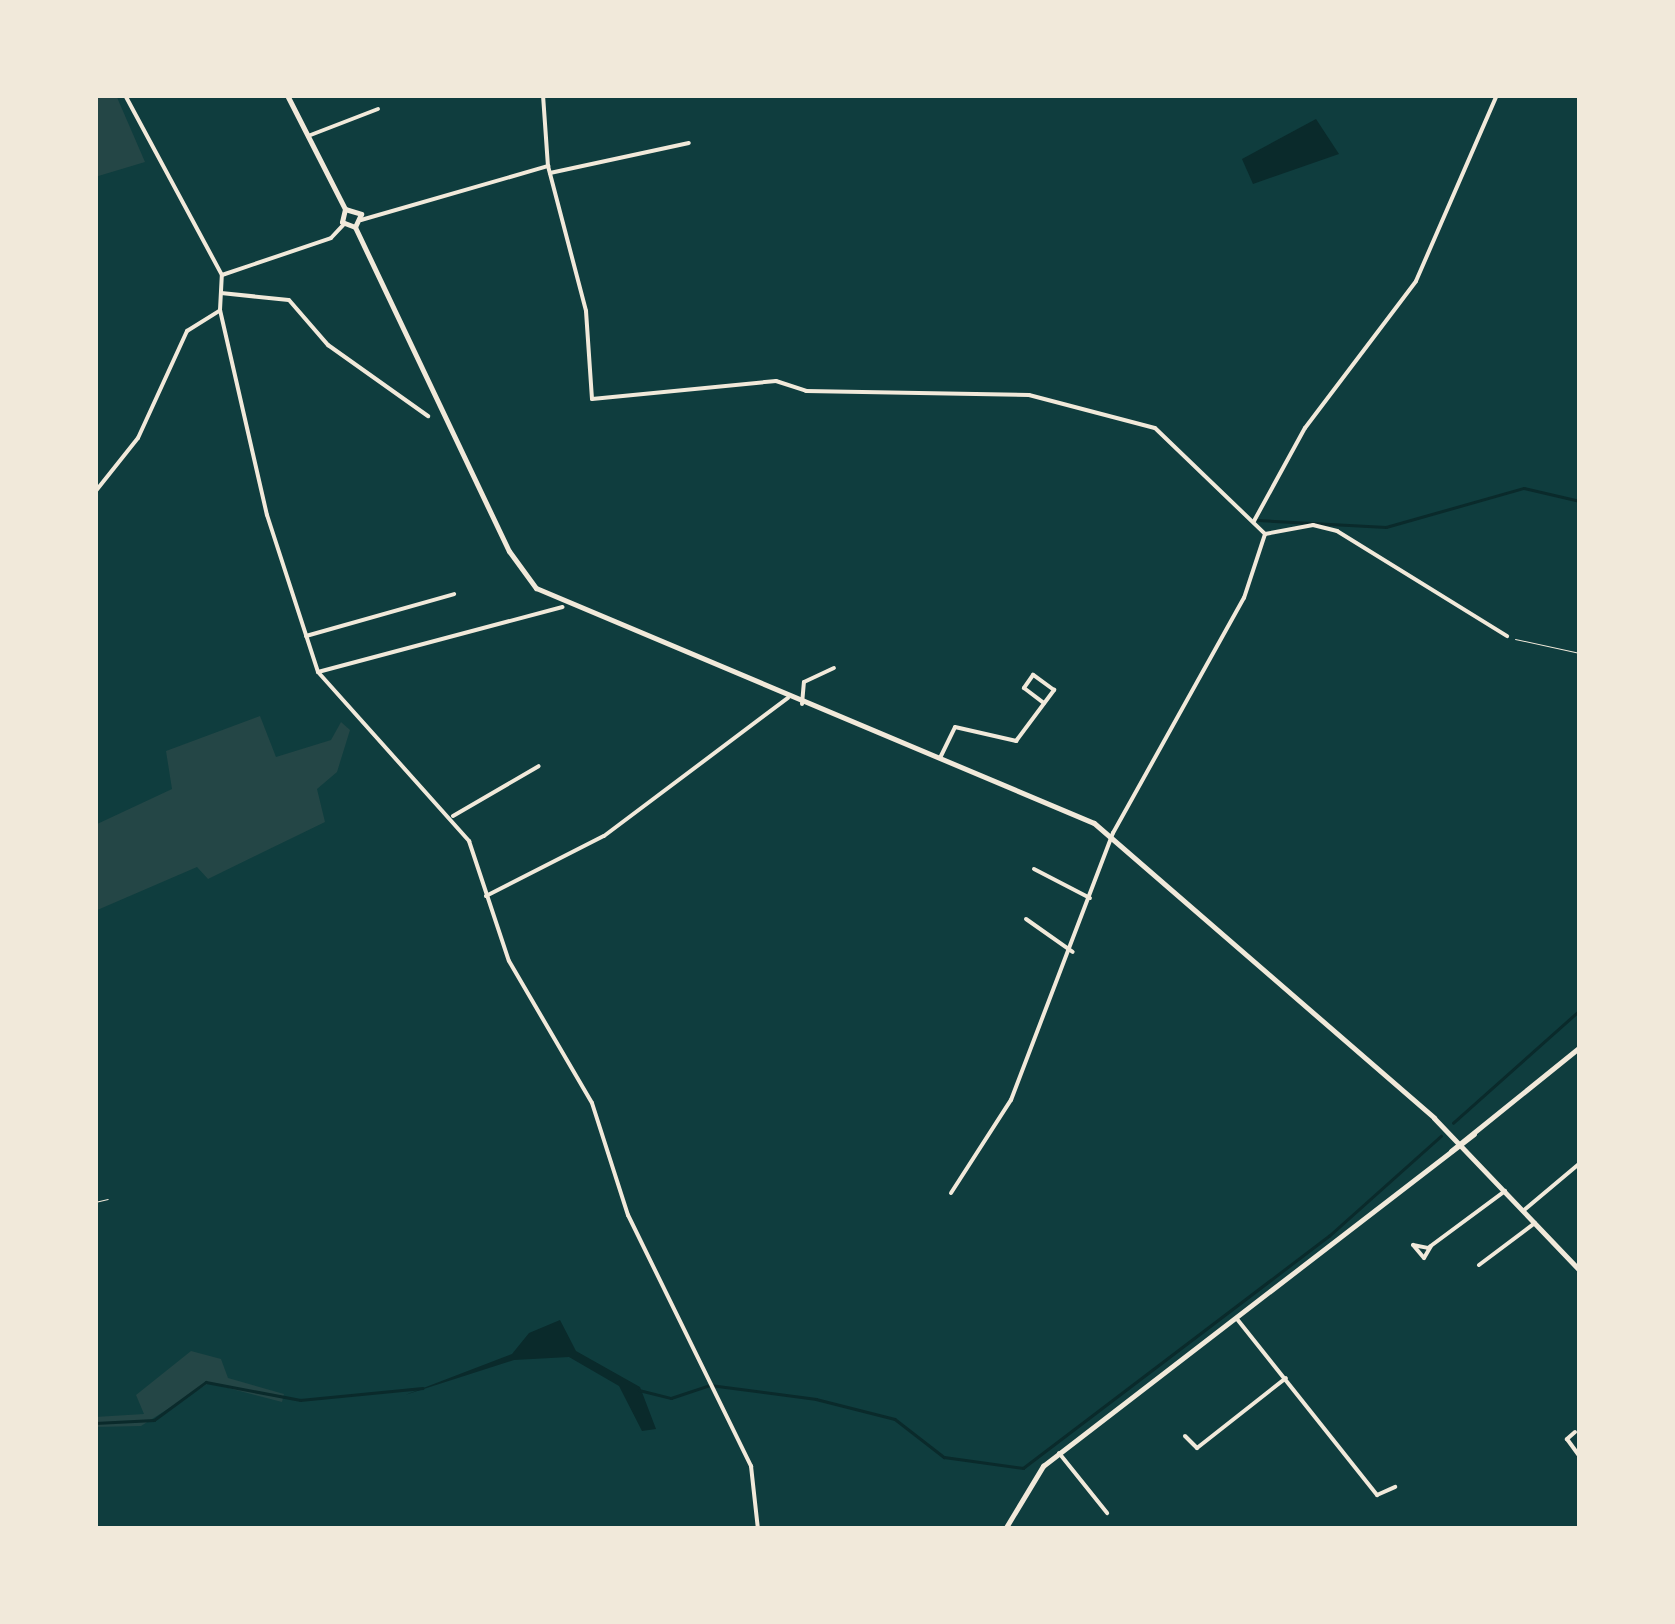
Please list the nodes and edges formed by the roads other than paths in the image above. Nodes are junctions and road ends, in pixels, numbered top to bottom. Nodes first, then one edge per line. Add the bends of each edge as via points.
1 (125, 95) edge
2 (287, 95) edge
3 (546, 95) edge
4 (1496, 95) edge
5 (378, 109) dead end
6 (307, 136) junction
7 (689, 143) dead end
8 (548, 166) junction
9 (550, 173) junction
10 (345, 209) junction
11 (361, 220) junction
12 (344, 225) junction
13 (355, 227) junction
14 (222, 275) junction
15 (221, 293) junction
16 (220, 310) junction
17 (428, 416) dead end
18 (95, 492) edge
19 (1254, 521) junction
20 (1265, 534) junction
21 (454, 594) dead end
22 (562, 607) junction
23 (306, 636) junction
24 (1507, 636) road end
25 (834, 668) dead end
26 (318, 672) junction
27 (788, 698) junction
28 (1044, 703) junction
29 (802, 704) junction
30 (940, 758) junction
31 (539, 766) dead end
32 (453, 816) junction
33 (1114, 836) junction
34 (1034, 869) dead end
35 (486, 896) junction
36 (1092, 898) junction
37 (1026, 919) dead end
38 (1073, 952) junction
39 (1580, 1048) edge
40 (1474, 1134) junction
41 (1458, 1141) junction
42 (1464, 1147) junction
43 (1449, 1155) junction
44 (1580, 1163) edge
45 (1505, 1191) junction
46 (951, 1193) dead end
47 (108, 1199) dead end
48 (95, 1202) edge
49 (1524, 1210) junction
50 (1535, 1223) junction
51 (1431, 1246) dead end
52 (1479, 1265) dead end
53 (1580, 1271) edge
54 (1235, 1316) junction
55 (1286, 1378) junction
56 (1574, 1432) dead end
57 (1185, 1436) dead end
58 (1059, 1453) junction
59 (1579, 1454) edge
60 (1395, 1487) dead end
61 (1107, 1513) dead end
62 (758, 1529) edge
63 (1005, 1529) edge

1 - 14 street
2 - 6 main road
3 - 8 street
4 - 19 street via 1422,270 1372,350 1305,428
5 - 6 street
6 - 10 main road
7 - 9 street
8 - 9 street
8 - 11 street
9 - 19 street via 586,311 592,399 776,380 806,391 1029,395 1155,428 1188,470
10 - 11 main road
10 - 12 main road
11 - 13 main road
12 - 13 main road
12 - 14 street via 331,238
13 - 22 main road via 517,566
14 - 15 street
15 - 16 street
15 - 17 street via 289,300 328,344
16 - 18 street via 187,331 138,438
16 - 23 street
19 - 20 street
20 - 24 street via 1330,528
20 - 33 street via 1244,598
21 - 23 street
22 - 26 street
22 - 27 main road
23 - 26 street
25 - 29 street via 804,682
26 - 32 street via 338,704
27 - 29 main road
27 - 35 street via 604,836
28 - 28 street via 1054,690 1033,675 1024,688
28 - 30 street via 1016,741 955,727
29 - 30 main road
30 - 33 main road
31 - 32 street
32 - 35 street
33 - 36 street
33 - 41 main road
34 - 36 street
35 - 62 street via 508,962 592,1103 628,1215 725,1410 756,1483
36 - 38 street
37 - 38 street
38 - 46 street via 1034,1025 1011,1100
39 - 40 main road
40 - 41 main road
40 - 42 main road
41 - 42 main road
41 - 43 main road
42 - 43 main road
42 - 45 main road
43 - 54 main road
44 - 49 street
45 - 49 main road
45 - 51 street
47 - 48 lane
49 - 50 main road
50 - 52 street
50 - 53 main road
54 - 55 street
54 - 58 main road
55 - 57 street via 1198,1448
55 - 60 street via 1377,1494
56 - 59 street via 1567,1439
58 - 61 street
58 - 63 main road via 1036,1473

